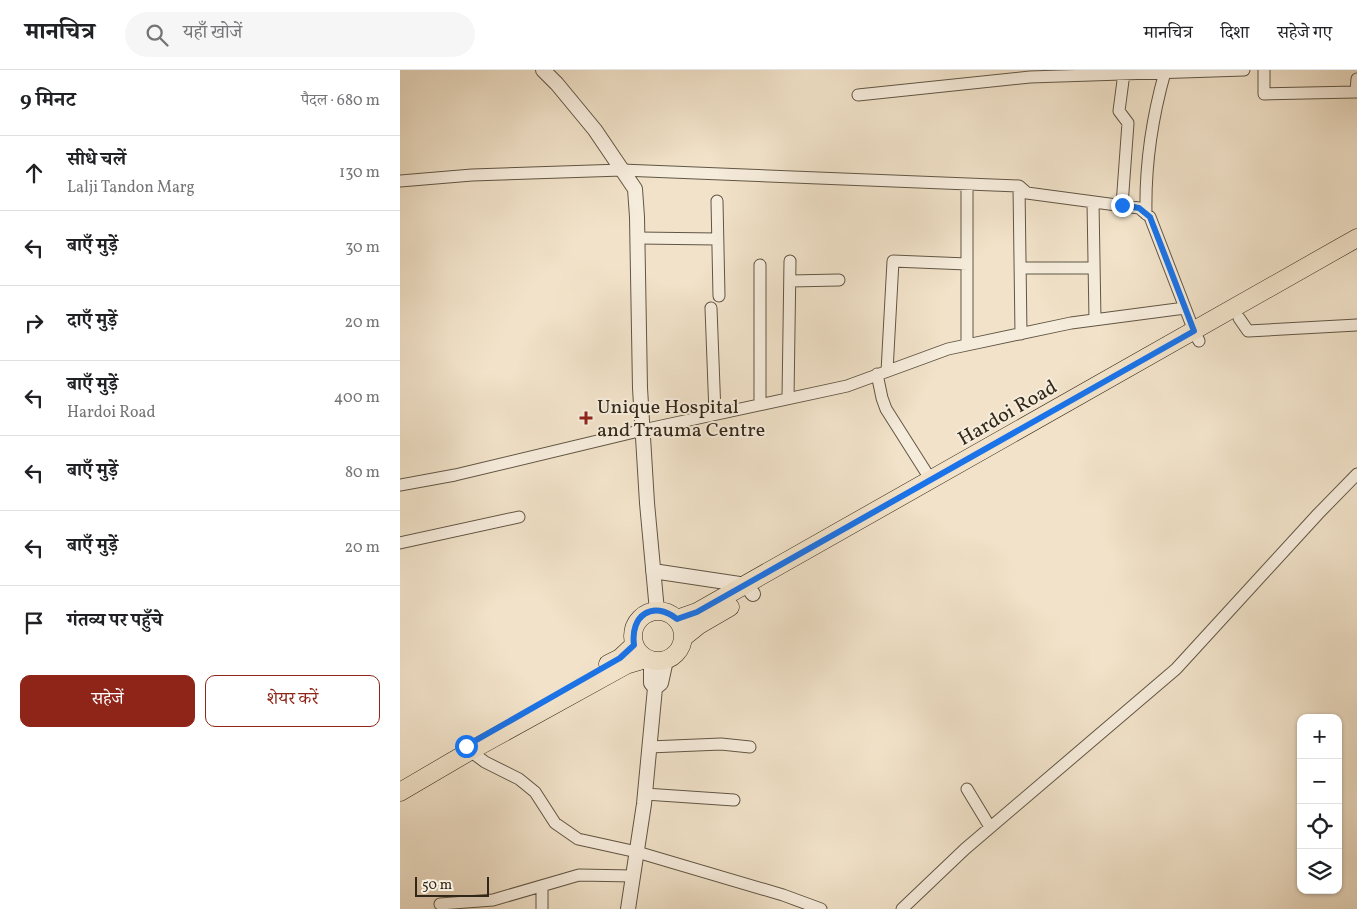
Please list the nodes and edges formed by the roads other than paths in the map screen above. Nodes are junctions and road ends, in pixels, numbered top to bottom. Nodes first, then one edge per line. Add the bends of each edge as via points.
1 (543, 70) edge
2 (1244, 70) edge
3 (1264, 70) edge
4 (1100, 72) edge
5 (1165, 72) junction
6 (1124, 73) junction
7 (1012, 74) edge
8 (1357, 79) edge
9 (858, 95) dead end
10 (622, 170) junction
11 (400, 181) edge
12 (966, 184) junction
13 (1019, 186) junction
14 (717, 201) dead end
15 (1093, 202) junction
16 (1122, 205) junction
17 (1146, 214) junction
18 (638, 238) junction
19 (1357, 238) edge
20 (717, 239) junction
21 (1357, 252) edge
22 (790, 261) dead end
23 (967, 264) junction
24 (760, 265) dead end
25 (1020, 268) junction
26 (1094, 268) junction
27 (839, 280) dead end
28 (790, 281) junction
29 (719, 296) dead end
30 (711, 308) dead end
31 (1185, 308) junction
32 (1239, 318) junction
33 (1094, 320) junction
34 (1357, 325) edge
35 (1021, 334) junction
36 (1196, 336) junction
37 (967, 345) junction
38 (882, 373) junction
39 (788, 398) junction
40 (760, 404) junction
41 (716, 414) junction
42 (643, 430) junction
43 (1357, 474) edge
44 (931, 480) junction
45 (400, 485) edge
46 (519, 517) dead end
47 (400, 543) edge
48 (653, 571) junction
49 (750, 590) junction
50 (657, 611) junction
51 (677, 619) junction
52 (684, 637) junction
53 (634, 645) junction
54 (654, 660) junction
55 (649, 747) junction
56 (750, 747) dead end
57 (470, 751) junction
58 (400, 784) edge
59 (967, 789) dead end
60 (400, 792) edge
61 (645, 794) junction
62 (734, 800) dead end
63 (990, 827) junction
64 (636, 852) junction
65 (633, 876) junction
66 (542, 886) junction
67 (440, 904) dead end
68 (493, 904) edge
69 (542, 909) edge
70 (628, 909) edge
71 (820, 909) edge
72 (902, 909) edge

1 - 10 street via 595,130
2 - 5 street
3 - 8 street via 1264,94 1356,92
4 - 6 street
4 - 7 street
5 - 6 street
5 - 17 street via 1149,149
6 - 16 street via 1119,111 1128,123
7 - 9 street
10 - 11 street via 472,174
10 - 12 street
10 - 18 street via 635,189
12 - 13 street
12 - 23 street
13 - 15 street via 1026,193
13 - 25 street
14 - 20 street
15 - 16 street
15 - 26 street
16 - 17 street via 1139,208
17 - 31 street via 1150,217
18 - 20 street
18 - 42 street
19 - 36 main road, Hardoi Road
20 - 29 street
21 - 32 main road, Hardoi Road
22 - 28 street
23 - 37 street
23 - 38 street via 893,261
24 - 40 street
25 - 26 street
25 - 35 street
26 - 33 street
27 - 28 street
28 - 39 street
30 - 41 street
31 - 33 street
31 - 36 street
32 - 34 street via 1248,331
32 - 36 main road, Hardoi Road
33 - 35 street
35 - 37 street
36 - 44 main road, Hardoi Road
36 - 49 main road, Hardoi Road
37 - 38 street
38 - 39 street via 846,386
38 - 44 street via 882,398 886,409
39 - 40 street
40 - 41 street
41 - 42 street
42 - 45 street
42 - 48 street
43 - 63 street via 1176,669
44 - 49 main road, Hardoi Road
46 - 47 street
48 - 49 street
48 - 50 street
49 - 51 main road, Hardoi Road
49 - 52 main road, Hardoi Road
50 - 51 main road via 670,613
50 - 53 main road via 640,617 635,624 632,634
51 - 52 main road
52 - 54 main road via 681,648 673,656
53 - 54 main road via 639,653
53 - 58 main road via 620,658
54 - 55 street via 661,683 655,688
54 - 57 main road via 626,665
55 - 56 street via 721,744
55 - 61 street
57 - 60 main road
57 - 64 street via 535,792 556,823 578,839
59 - 63 street
61 - 62 street
61 - 64 street
63 - 72 street
64 - 65 street
64 - 71 street
65 - 66 street via 579,875
65 - 70 street
66 - 68 street
66 - 69 street
67 - 68 street

